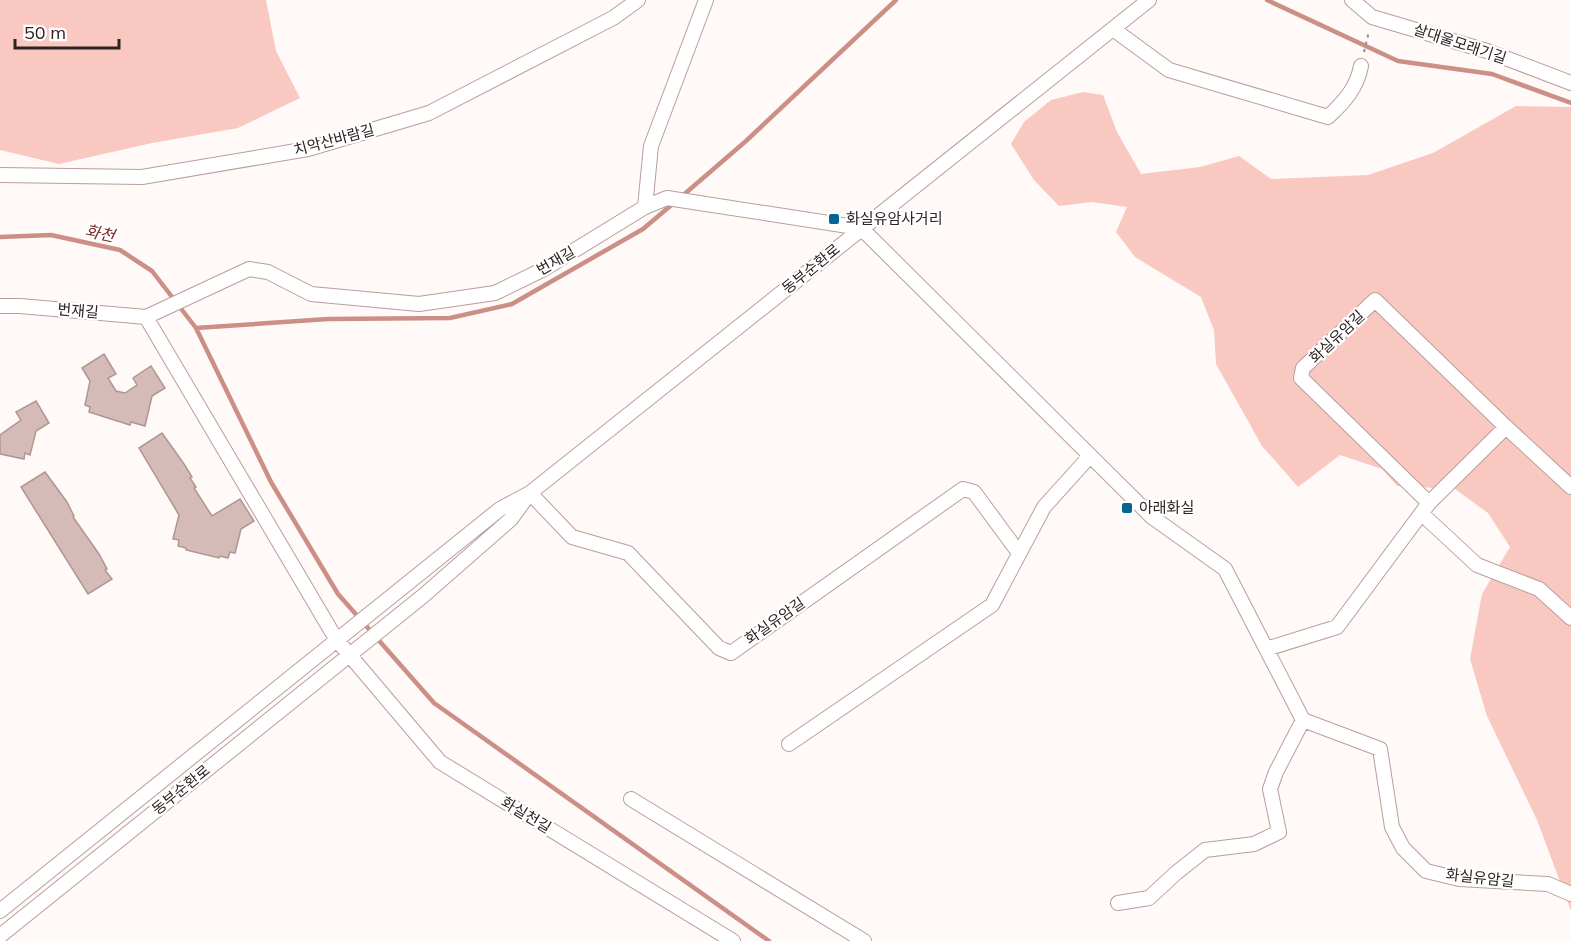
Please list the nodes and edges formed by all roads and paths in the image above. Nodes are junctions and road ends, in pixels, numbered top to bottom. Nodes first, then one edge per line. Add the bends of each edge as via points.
1 (638, 0) edge
2 (706, 0) edge
3 (1149, 0) edge
4 (1352, 0) edge
5 (1113, 29) junction
6 (1368, 33) dead end
7 (1361, 66) joint
8 (1571, 83) edge
9 (0, 175) edge
10 (645, 207) junction
11 (861, 228) junction
12 (0, 306) edge
13 (151, 315) junction
14 (1506, 427) junction
15 (1090, 456) junction
16 (1571, 487) edge
17 (530, 493) junction
18 (1425, 508) junction
19 (1020, 553) junction
20 (1571, 618) edge
21 (336, 639) junction
22 (1266, 649) junction
23 (349, 654) junction
24 (1303, 720) junction
25 (789, 744) dead end
26 (632, 799) dead end
27 (1571, 894) edge
28 (1118, 903) dead end
29 (0, 910) edge
30 (0, 936) edge
31 (733, 941) edge
32 (864, 941) edge

1 - 9 street, 치악산바람길 via 613,18 429,113 308,149 142,177
2 - 10 street via 651,146
3 - 5 street, 동부순환로
4 - 8 street, 살대울모래기길 via 1372,16 1487,51
5 - 7 street via 1169,70 1328,117 1359,79
5 - 11 street, 동부순환로
6 - 7 path
10 - 11 street, 번재길 via 668,198
10 - 13 street, 번재길 via 544,269 495,293 419,304 311,294 268,272 249,269
11 - 15 street
11 - 17 street, 동부순환로
12 - 13 street, 번재길
13 - 21 street, 화실천길
14 - 16 street, 화실유암길
14 - 18 street
14 - 18 street, 화실유암길 via 1375,300 1303,368 1301,378
15 - 19 street via 1044,507
15 - 22 street via 1152,517 1225,569
17 - 19 street, 화실유암길 via 572,537 628,553 719,648 731,653 963,489 974,492
17 - 21 street, 동부순환로 via 500,509
17 - 23 street, 동부순환로 via 511,519
18 - 20 street, 화실유암길 via 1477,566 1539,590
18 - 22 street via 1337,627
19 - 25 street via 992,605
21 - 23 street, 화실천길
21 - 29 street, 동부순환로
22 - 24 street
23 - 30 street, 동부순환로
23 - 31 street, 화실천길 via 440,762
24 - 27 street, 화실유암길 via 1380,749 1392,827 1403,848 1426,870 1459,879 1548,884
24 - 28 street via 1270,789 1279,832 1254,844 1205,850 1149,898
26 - 32 street

